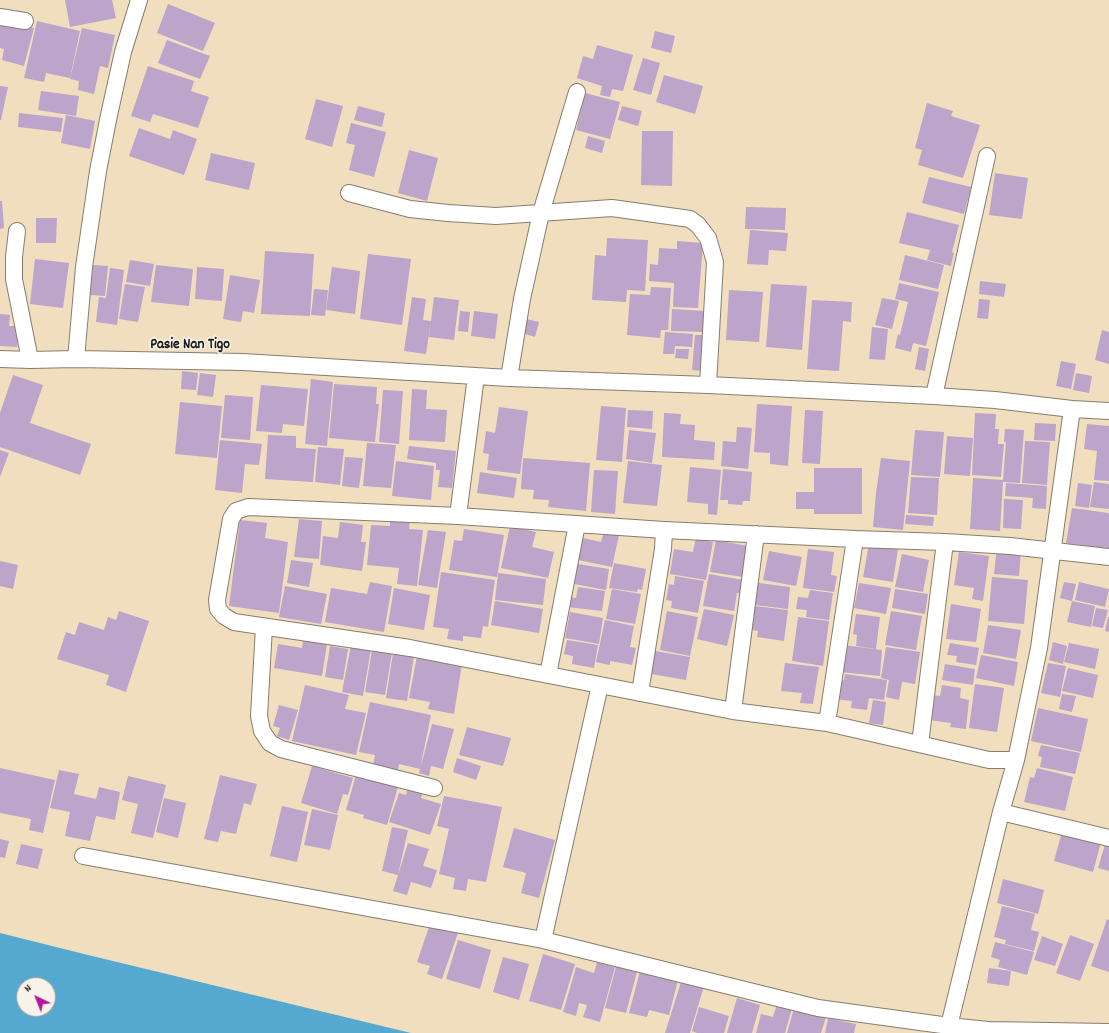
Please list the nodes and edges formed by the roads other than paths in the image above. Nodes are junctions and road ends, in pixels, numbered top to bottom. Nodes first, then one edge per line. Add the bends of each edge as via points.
1 (139, 0) edge
2 (0, 17) edge
3 (25, 20) dead end
4 (577, 92) dead end
5 (987, 156) dead end
6 (349, 193) dead end
7 (541, 214) junction
8 (17, 231) dead end
9 (76, 359) junction
10 (0, 360) edge
11 (30, 360) junction
12 (476, 376) junction
13 (509, 378) junction
14 (708, 385) junction
15 (934, 396) junction
16 (1072, 409) junction
17 (1109, 411) edge
18 (458, 516) junction
19 (577, 524) junction
20 (664, 530) junction
21 (756, 534) junction
22 (855, 539) junction
23 (945, 542) junction
24 (1053, 550) junction
25 (1109, 557) edge
26 (264, 626) junction
27 (548, 675) junction
28 (600, 685) junction
29 (640, 693) junction
30 (733, 711) junction
31 (826, 723) junction
32 (920, 744) junction
33 (1016, 760) junction
34 (434, 788) dead end
35 (1001, 812) junction
36 (1109, 838) edge
37 (83, 856) dead end
38 (543, 940) junction
39 (949, 1026) junction
40 (1109, 1032) edge

1 - 9 street via 123,52 97,178 84,267
2 - 3 street
4 - 7 street
5 - 15 street
6 - 7 street via 410,209 496,216
7 - 13 street via 522,299
7 - 14 street via 612,208 690,219 698,224 708,238 715,262
8 - 11 street via 14,279
9 - 11 street
9 - 12 street via 243,362
10 - 11 street
12 - 13 street
12 - 18 street
13 - 14 street
14 - 15 street
15 - 16 street
16 - 17 street
16 - 24 street
18 - 19 street
18 - 26 street via 248,507 236,511 231,519 217,600 218,609 234,622
19 - 20 street
19 - 27 street
20 - 21 street
20 - 29 street
21 - 22 street
21 - 30 street
22 - 23 street
22 - 31 street
23 - 24 street
23 - 32 street
24 - 25 street
24 - 33 street via 1039,648
26 - 27 street via 410,648
26 - 34 street via 259,716 262,731 270,743 281,749
27 - 28 street
28 - 29 street
28 - 38 street
29 - 30 street
30 - 31 street
31 - 32 street
32 - 33 street via 989,760
33 - 35 street
35 - 36 street
35 - 39 street
37 - 38 street
38 - 39 street via 818,1008
39 - 40 street via 988,1030

